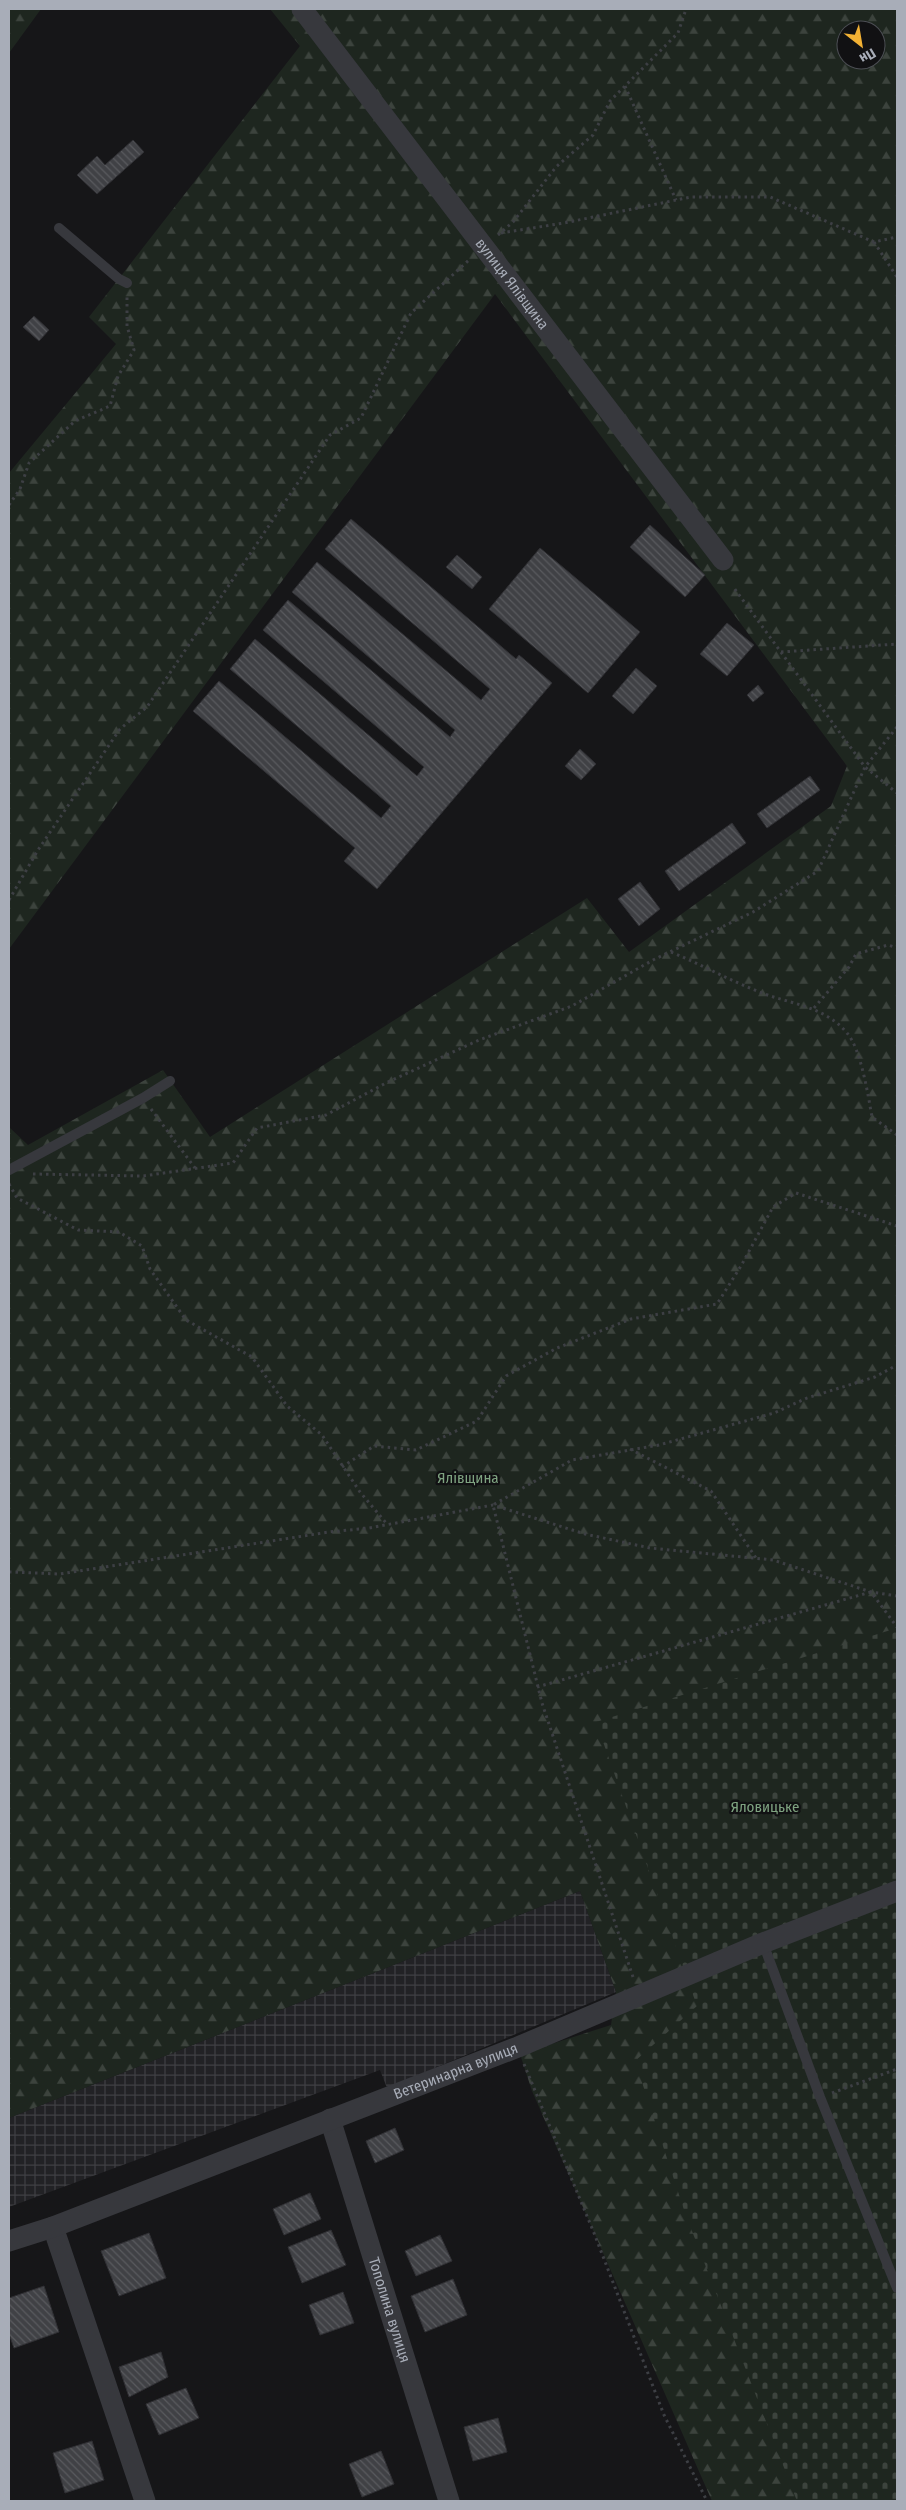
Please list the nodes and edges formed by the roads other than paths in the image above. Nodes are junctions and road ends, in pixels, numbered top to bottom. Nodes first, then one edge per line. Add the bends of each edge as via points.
1 (302, 9) edge
2 (59, 228) dead end
3 (127, 283) road end
4 (724, 560) dead end
5 (170, 1080) dead end
6 (9, 1170) edge
7 (897, 1891) edge
8 (763, 1943) junction
9 (330, 2119) junction
10 (54, 2227) junction
11 (9, 2241) edge
12 (897, 2288) edge
13 (145, 2501) edge
14 (449, 2501) edge

1 - 4 street, вулиця Ялівщина
2 - 3 lane
5 - 6 lane via 143,1098
7 - 8 street, Ветеринарна вулиця
8 - 9 street, Ветеринарна вулиця via 518,2047
8 - 12 lane via 820,2097
9 - 10 street, Ветеринарна вулиця
9 - 14 street, Тополина вулиця
10 - 11 street, Ветеринарна вулиця
10 - 13 street

